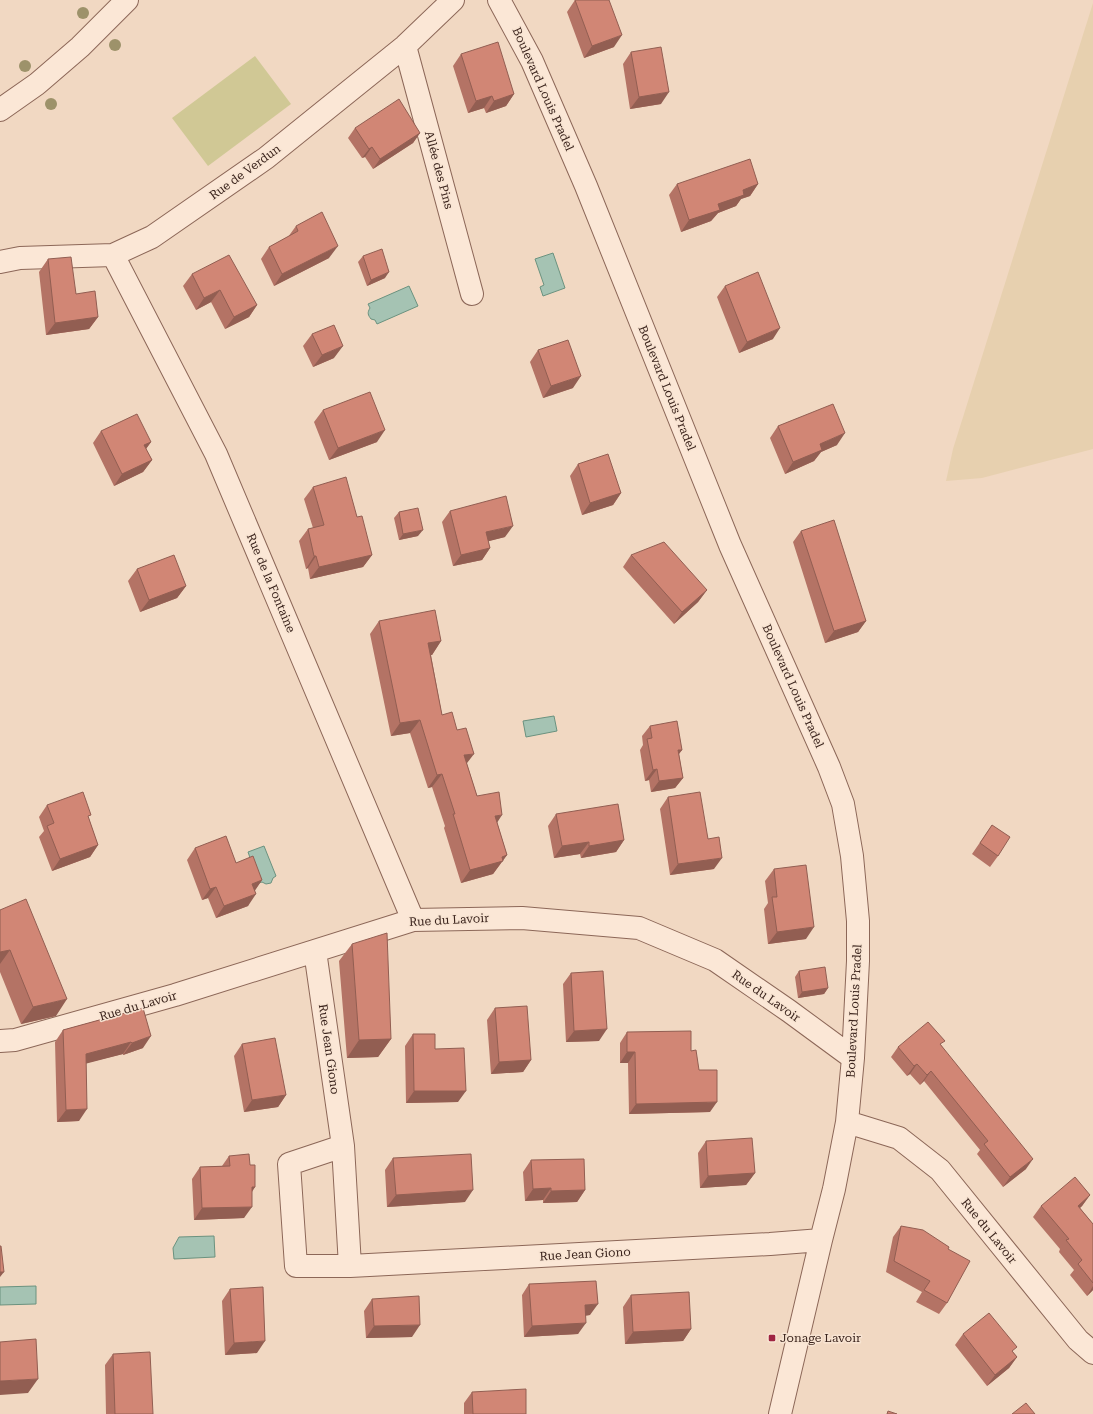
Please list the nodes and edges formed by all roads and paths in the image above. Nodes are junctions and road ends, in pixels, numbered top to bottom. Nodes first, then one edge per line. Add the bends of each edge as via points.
1 (127, 0) edge
2 (453, 0) edge
3 (500, 0) edge
4 (405, 46) junction
5 (0, 110) edge
6 (113, 255) junction
7 (0, 262) edge
8 (472, 294) dead end
9 (412, 920) junction
10 (315, 951) junction
11 (0, 1041) edge
12 (853, 1058) junction
13 (848, 1122) junction
14 (343, 1146) junction
15 (820, 1240) junction
16 (350, 1266) junction
17 (1093, 1353) edge
18 (780, 1414) edge

1 - 5 street via 75,52 37,84
2 - 4 street, Rue de Verdun
3 - 12 street, Boulevard Louis Pradel via 532,60 586,186 730,545 843,804 852,856 858,921
4 - 6 street, Rue de Verdun via 266,158 152,237
4 - 8 street, Allée des Pins
6 - 7 street, Rue de Verdun via 20,258
6 - 9 street, Rue de la Fontaine via 216,454
9 - 10 street, Rue du Lavoir
9 - 12 street, Rue du Lavoir via 522,918 639,928 715,960
10 - 11 street, Rue du Lavoir via 175,995 16,1040
10 - 14 street, Rue Jean Giono
12 - 13 street, Boulevard Louis Pradel
13 - 15 street, Boulevard Louis Pradel
13 - 17 street, Rue du Lavoir via 900,1138 940,1170 1078,1340
14 - 16 street, Rue Jean Giono
14 - 16 street, Rue Jean Giono via 289,1164 296,1266
15 - 16 street, Rue Jean Giono
15 - 18 street, Boulevard Louis Pradel

